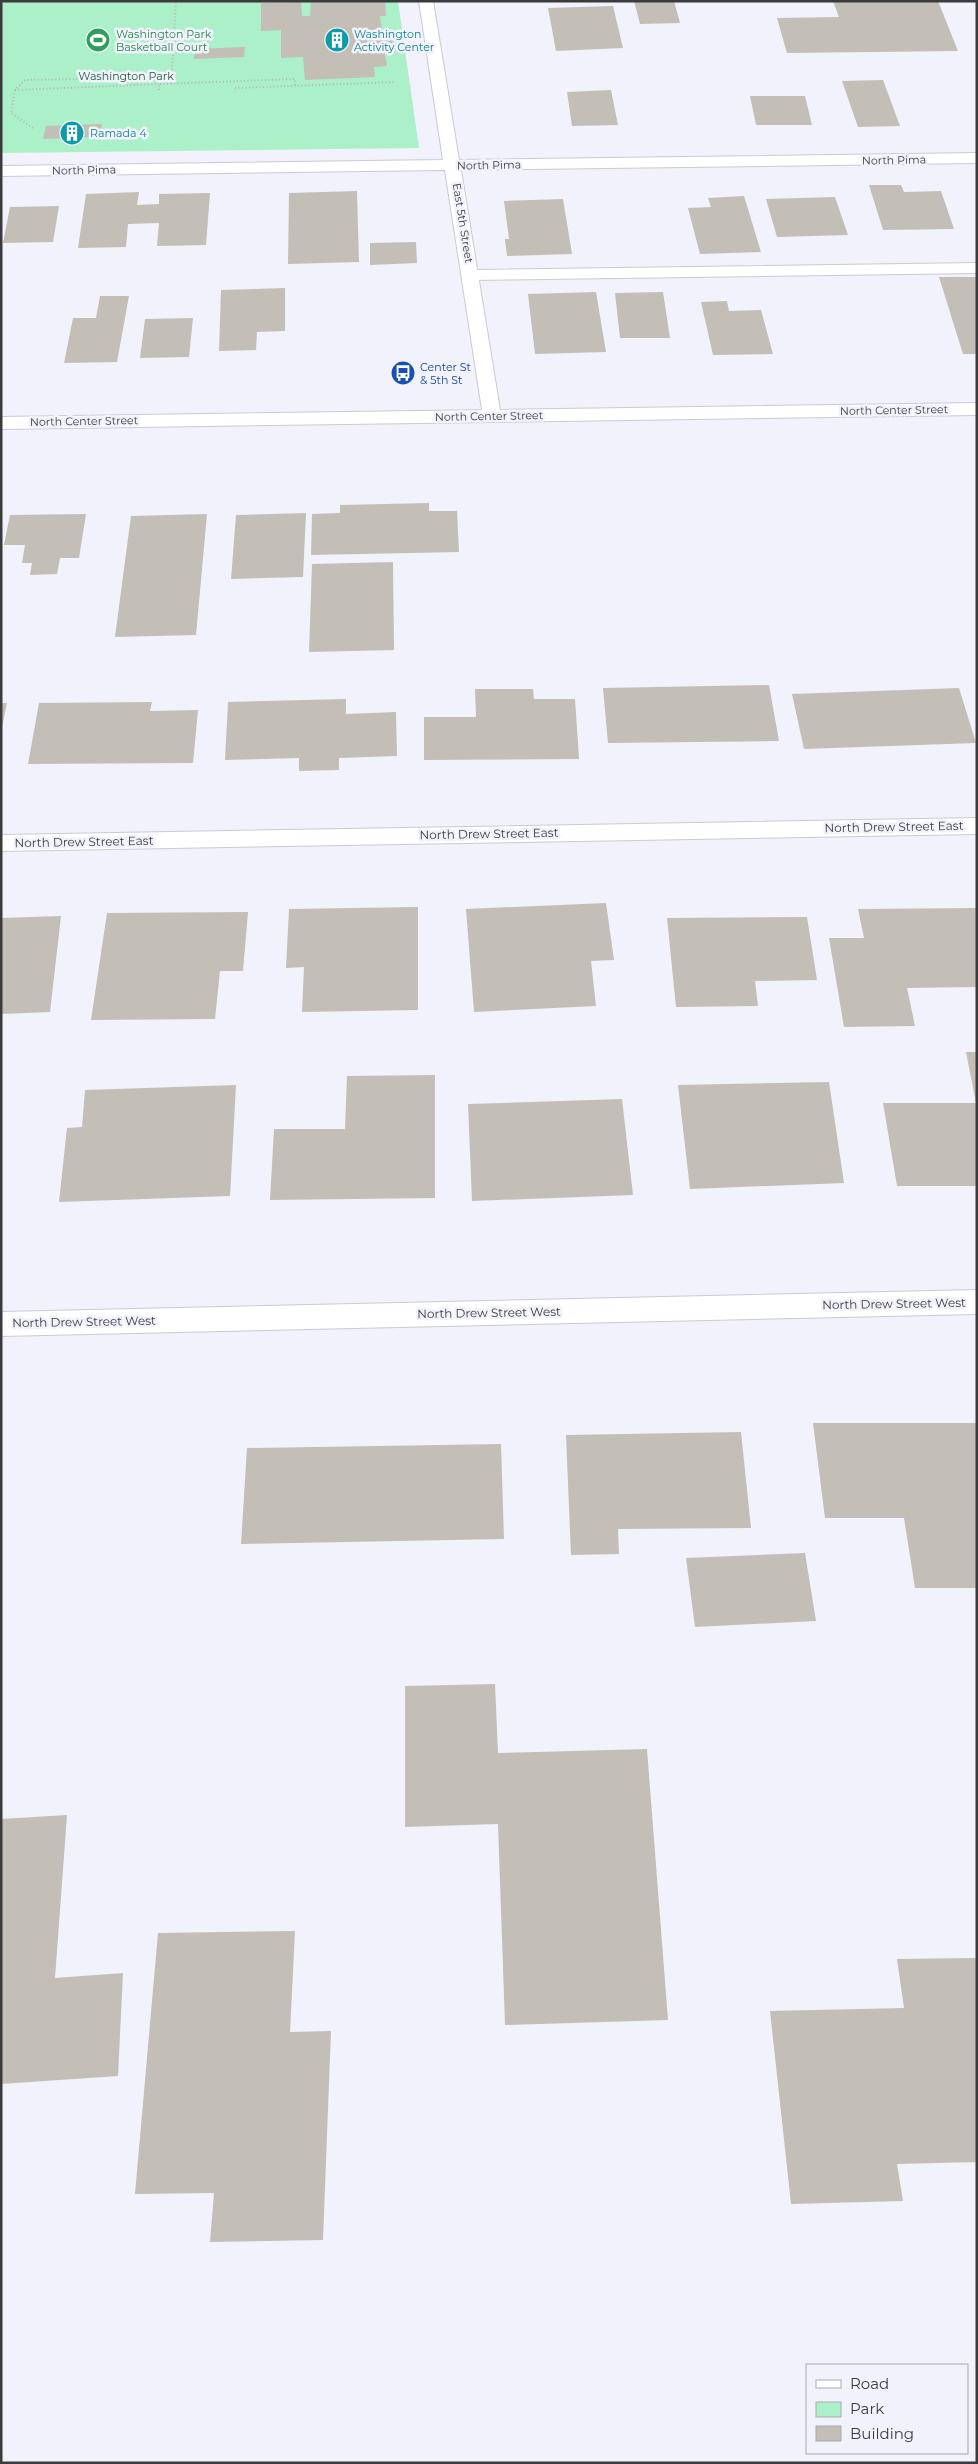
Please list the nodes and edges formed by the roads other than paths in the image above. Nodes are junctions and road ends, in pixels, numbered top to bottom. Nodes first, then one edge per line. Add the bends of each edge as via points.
1 (426, 1) edge
2 (977, 158) edge
3 (454, 165) junction
4 (1, 171) edge
5 (977, 268) edge
6 (471, 275) junction
7 (977, 409) edge
8 (492, 416) junction
9 (1, 423) edge
10 (977, 826) edge
11 (1, 843) edge
12 (977, 1302) edge
13 (1, 1324) edge

1 - 3 street, East 5th Street
2 - 3 street, North Pima
3 - 4 street, North Pima
3 - 6 street, East 5th Street
5 - 6 street
6 - 8 street, East 5th Street
7 - 8 street, North Center Street
8 - 9 street, North Center Street
10 - 11 street, North Drew Street East
12 - 13 street, North Drew Street West

